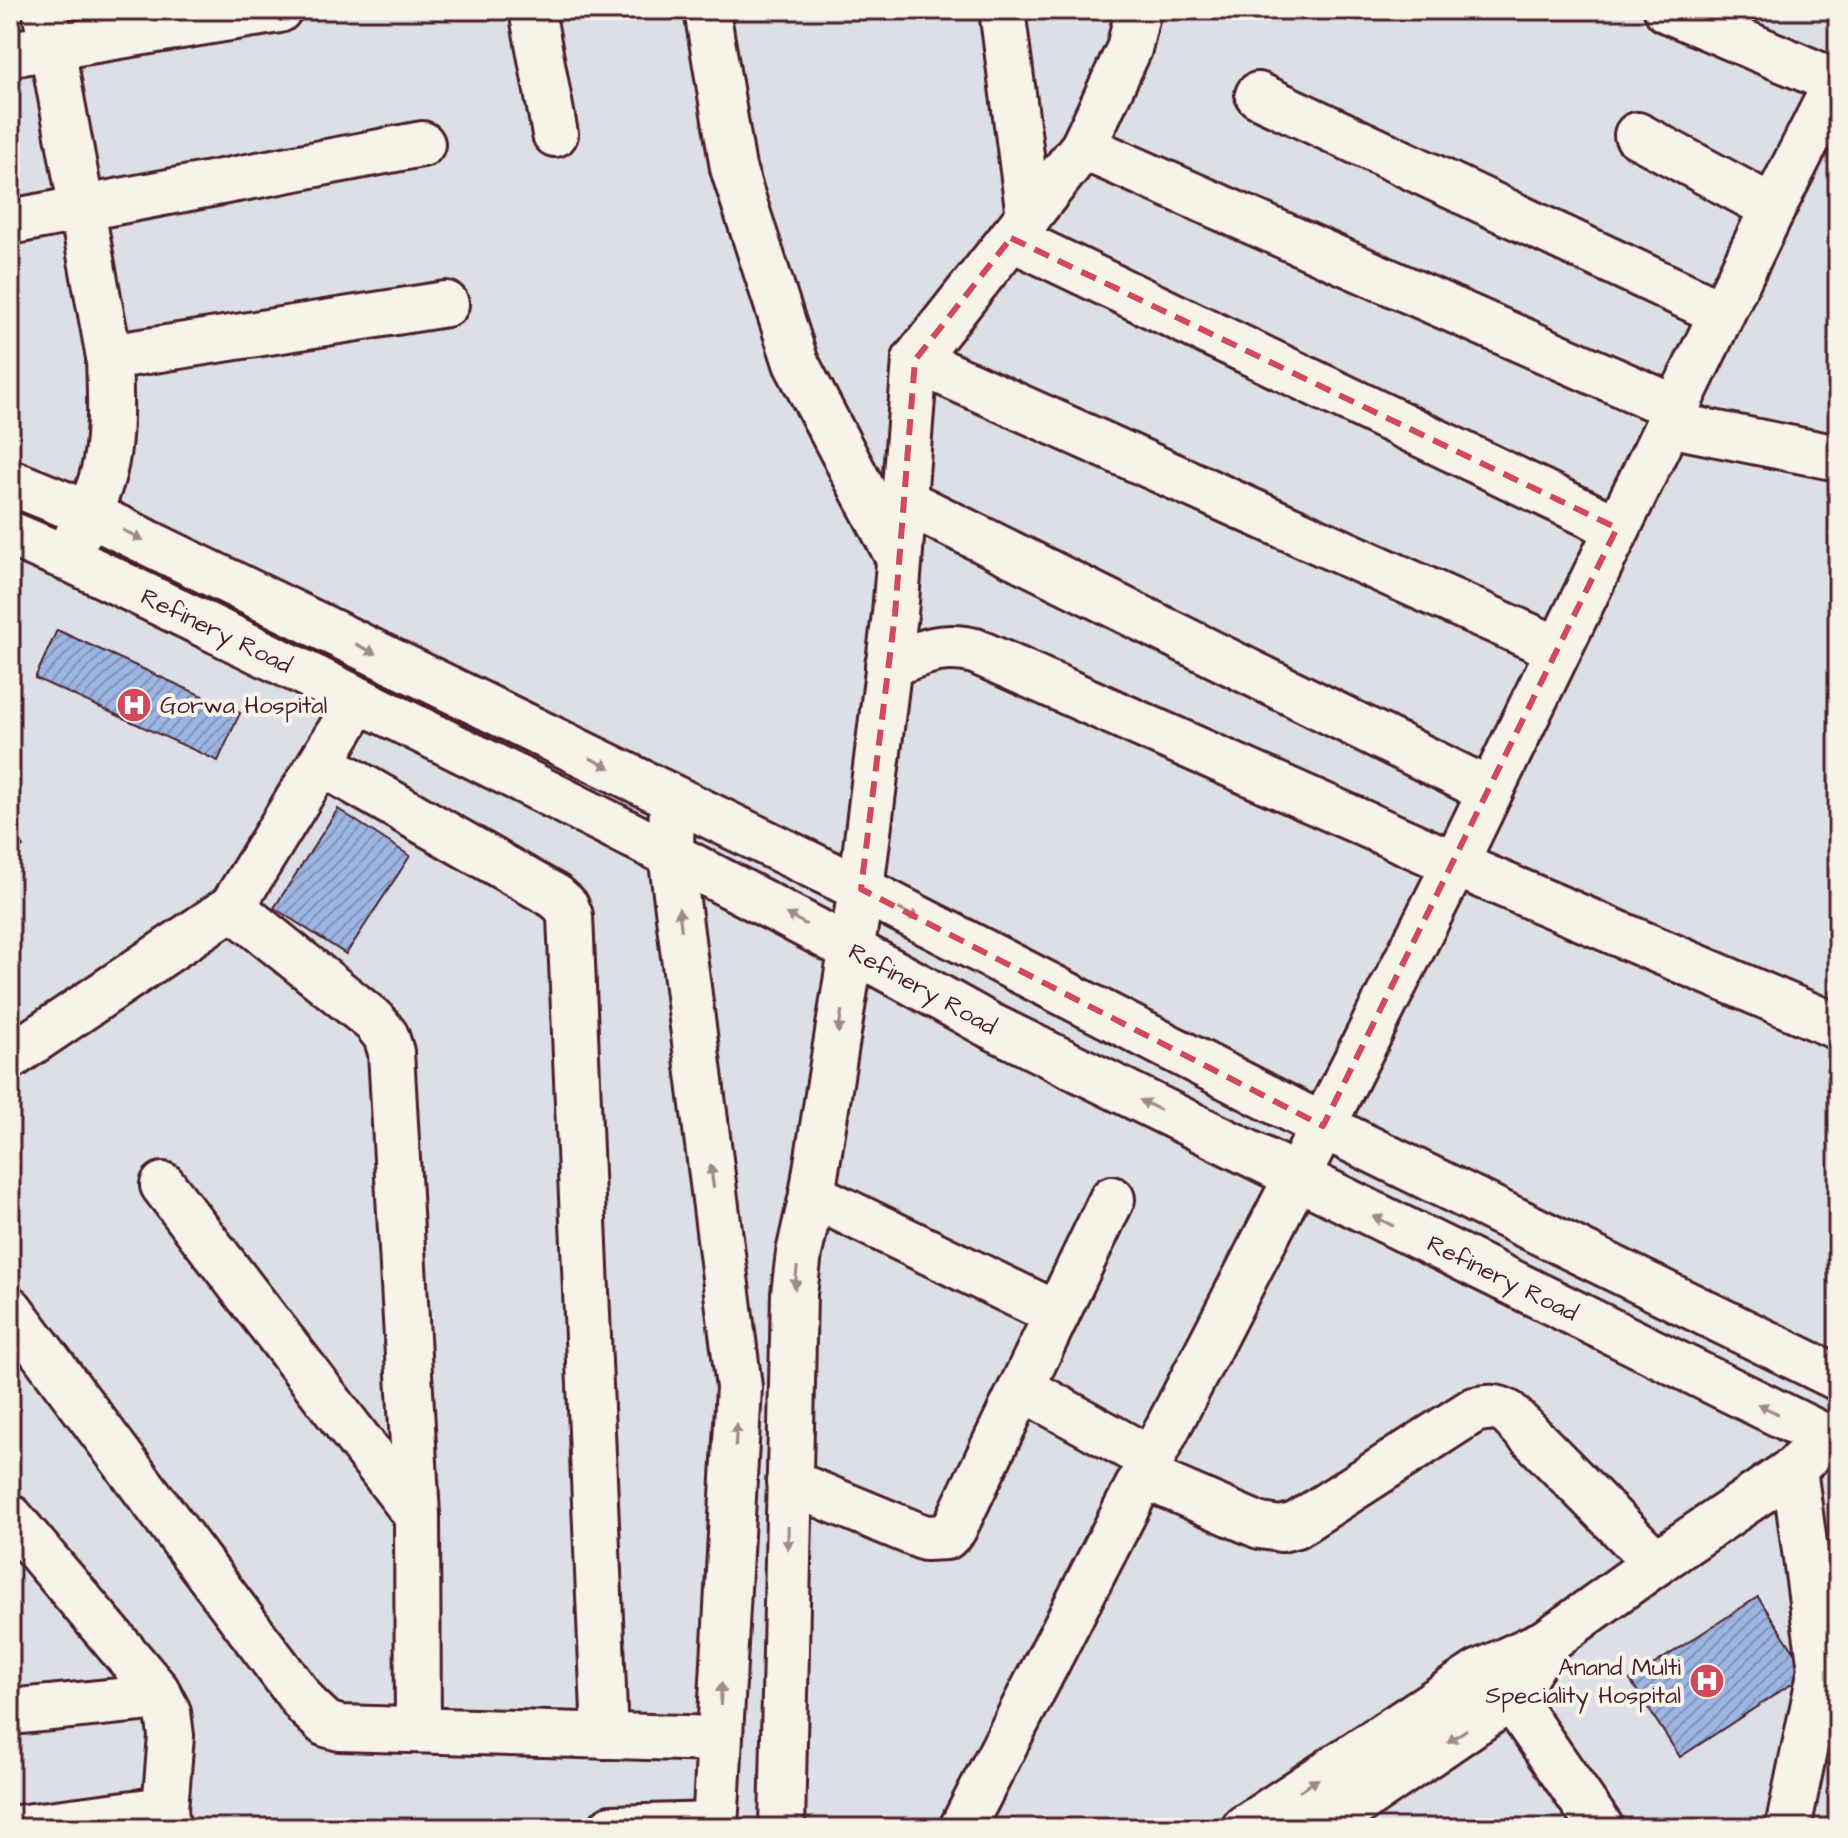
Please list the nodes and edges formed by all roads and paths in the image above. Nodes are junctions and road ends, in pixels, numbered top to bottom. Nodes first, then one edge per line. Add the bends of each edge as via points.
1 (279, 10) edge
2 (532, 10) edge
3 (707, 10) edge
4 (1002, 10) edge
5 (1138, 10) edge
6 (1667, 10) edge
7 (35, 37) edge
8 (1837, 81) edge
9 (1258, 95) dead end
10 (555, 134) dead end
11 (1637, 135) dead end
12 (422, 144) dead end
13 (1083, 147) junction
14 (1773, 208) junction
15 (81, 210) junction
16 (10, 222) edge
17 (1020, 227) junction
18 (446, 304) dead end
19 (1722, 313) junction
20 (109, 357) junction
21 (915, 360) junction
22 (1672, 416) junction
23 (1838, 458) edge
24 (10, 482) edge
25 (904, 501) junction
26 (89, 514) junction
27 (1617, 528) junction
28 (10, 534) edge
29 (66, 558) junction
30 (899, 559) junction
31 (1558, 649) junction
32 (888, 665) junction
33 (359, 700) junction
34 (321, 763) junction
35 (1490, 791) junction
36 (672, 798) junction
37 (671, 854) junction
38 (1455, 864) junction
39 (861, 889) junction
40 (232, 907) junction
41 (852, 948) junction
42 (1838, 1027) edge
43 (10, 1057) edge
44 (1323, 1126) junction
45 (1295, 1178) junction
46 (163, 1185) dead end
47 (812, 1195) junction
48 (1112, 1199) dead end
49 (10, 1309) edge
50 (1057, 1314) junction
51 (1838, 1378) edge
52 (1022, 1388) junction
53 (1834, 1431) edge
54 (1148, 1468) junction
55 (1794, 1469) junction
56 (789, 1482) junction
57 (417, 1516) junction
58 (10, 1517) edge
59 (1656, 1563) junction
60 (1548, 1641) junction
61 (160, 1697) junction
62 (1511, 1698) junction
63 (10, 1712) edge
64 (418, 1730) junction
65 (605, 1736) junction
66 (718, 1739) junction
67 (166, 1819) edge
68 (789, 1825) edge
69 (715, 1827) edge
70 (17, 1828) edge
71 (611, 1828) edge
72 (962, 1828) edge
73 (1244, 1828) edge
74 (1321, 1828) edge
75 (1601, 1828) edge
76 (1788, 1828) edge

1 - 7 street
2 - 10 street
3 - 30 street via 733,168 796,363
4 - 17 street
5 - 13 street via 1129,49
6 - 8 street
7 - 15 street
8 - 14 street
9 - 19 street
11 - 14 street
12 - 15 street
13 - 17 street
13 - 22 street
14 - 19 street
15 - 16 street
15 - 20 street
17 - 21 street
17 - 27 street
18 - 20 street
19 - 22 street
20 - 26 street via 106,463
21 - 25 street
21 - 31 street
22 - 23 street
22 - 27 street
24 - 26 street, Refinery Road
25 - 30 street
25 - 35 street
26 - 29 street
26 -> 36 street, Refinery Road
27 - 31 street
28 - 29 street, Refinery Road
29 - 33 street, Refinery Road
30 - 32 street
31 - 35 street
32 - 38 street via 940,648 975,651
32 - 39 street
33 - 34 street
33 - 37 street, Refinery Road
34 - 40 street
34 - 65 street via 556,897 570,916
35 - 38 street
36 - 37 street
36 - 39 street, Refinery Road
41 -> 37 street, Refinery Road
66 -> 37 street via 739,1387
38 - 42 street
38 - 44 street
39 - 41 street
39 -> 44 street, Refinery Road
40 - 43 street
40 - 57 street via 374,1021 391,1052
45 -> 41 street, Refinery Road via 989,1025
41 -> 47 street
44 - 45 street
44 - 51 street, Refinery Road
53 -> 45 street, Refinery Road
45 - 54 street
46 - 57 street
47 - 50 street
47 -> 56 street via 794,1294
48 - 50 street
49 - 64 street via 316,1716 340,1728
50 - 52 street
52 - 54 street
52 - 56 street via 946,1537 925,1538
53 - 55 street
54 - 59 street via 1260,1526 1281,1529 1296,1525 1474,1410 1500,1408
54 - 72 street
55 - 59 street
55 - 76 street via 1821,1669
56 -> 68 street
57 - 64 street
58 - 61 street
59 - 60 street
60 - 62 street
73 -> 60 street via 1478,1673
61 - 63 street
61 - 67 street via 171,1736
62 -> 74 street
62 - 75 street
64 - 65 street
65 - 66 street
66 - 69 street
67 - 70 street
69 - 71 street

